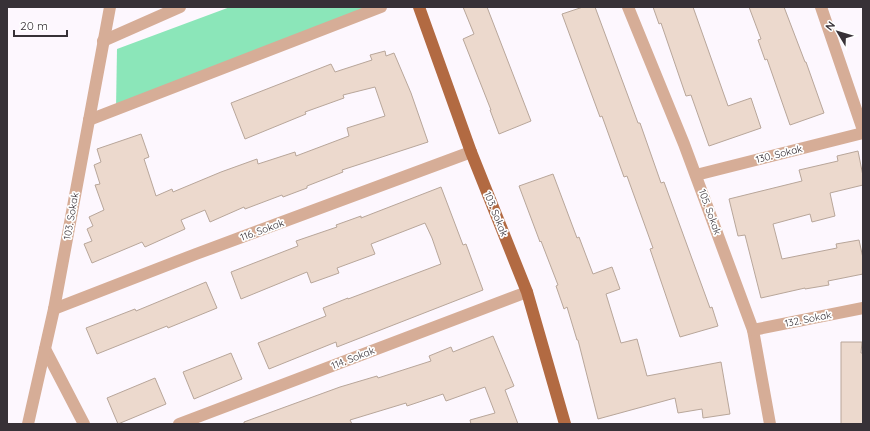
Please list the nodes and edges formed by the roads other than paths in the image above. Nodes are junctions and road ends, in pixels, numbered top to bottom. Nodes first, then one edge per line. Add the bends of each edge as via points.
1 (110, 7) edge
2 (180, 7) edge
3 (381, 7) edge
4 (419, 7) edge
5 (628, 7) edge
6 (822, 7) edge
7 (103, 41) junction
8 (89, 120) junction
9 (863, 130) edge
10 (863, 134) edge
11 (471, 152) junction
12 (696, 175) junction
13 (527, 292) junction
14 (863, 308) edge
15 (54, 309) junction
16 (753, 330) junction
17 (45, 349) junction
18 (28, 424) edge
19 (84, 424) edge
20 (179, 424) edge
21 (565, 424) edge
22 (770, 424) edge

1 - 7 street, 103. Sokak
2 - 7 street
3 - 8 street
4 - 11 main road, 103. Sokak
5 - 12 street, 105. Sokak
6 - 9 street
7 - 8 street, 103. Sokak
8 - 15 street, 103. Sokak
10 - 12 street, 130. Sokak
11 - 13 main road, 103. Sokak
11 - 15 street, 116. Sokak
12 - 16 street, 105. Sokak
13 - 20 street, 114. Sokak
13 - 21 main road, 103. Sokak
14 - 16 street, 132. Sokak
15 - 17 street, 103. Sokak
16 - 22 street, 105. Sokak
17 - 18 street, 103. Sokak
17 - 19 street

